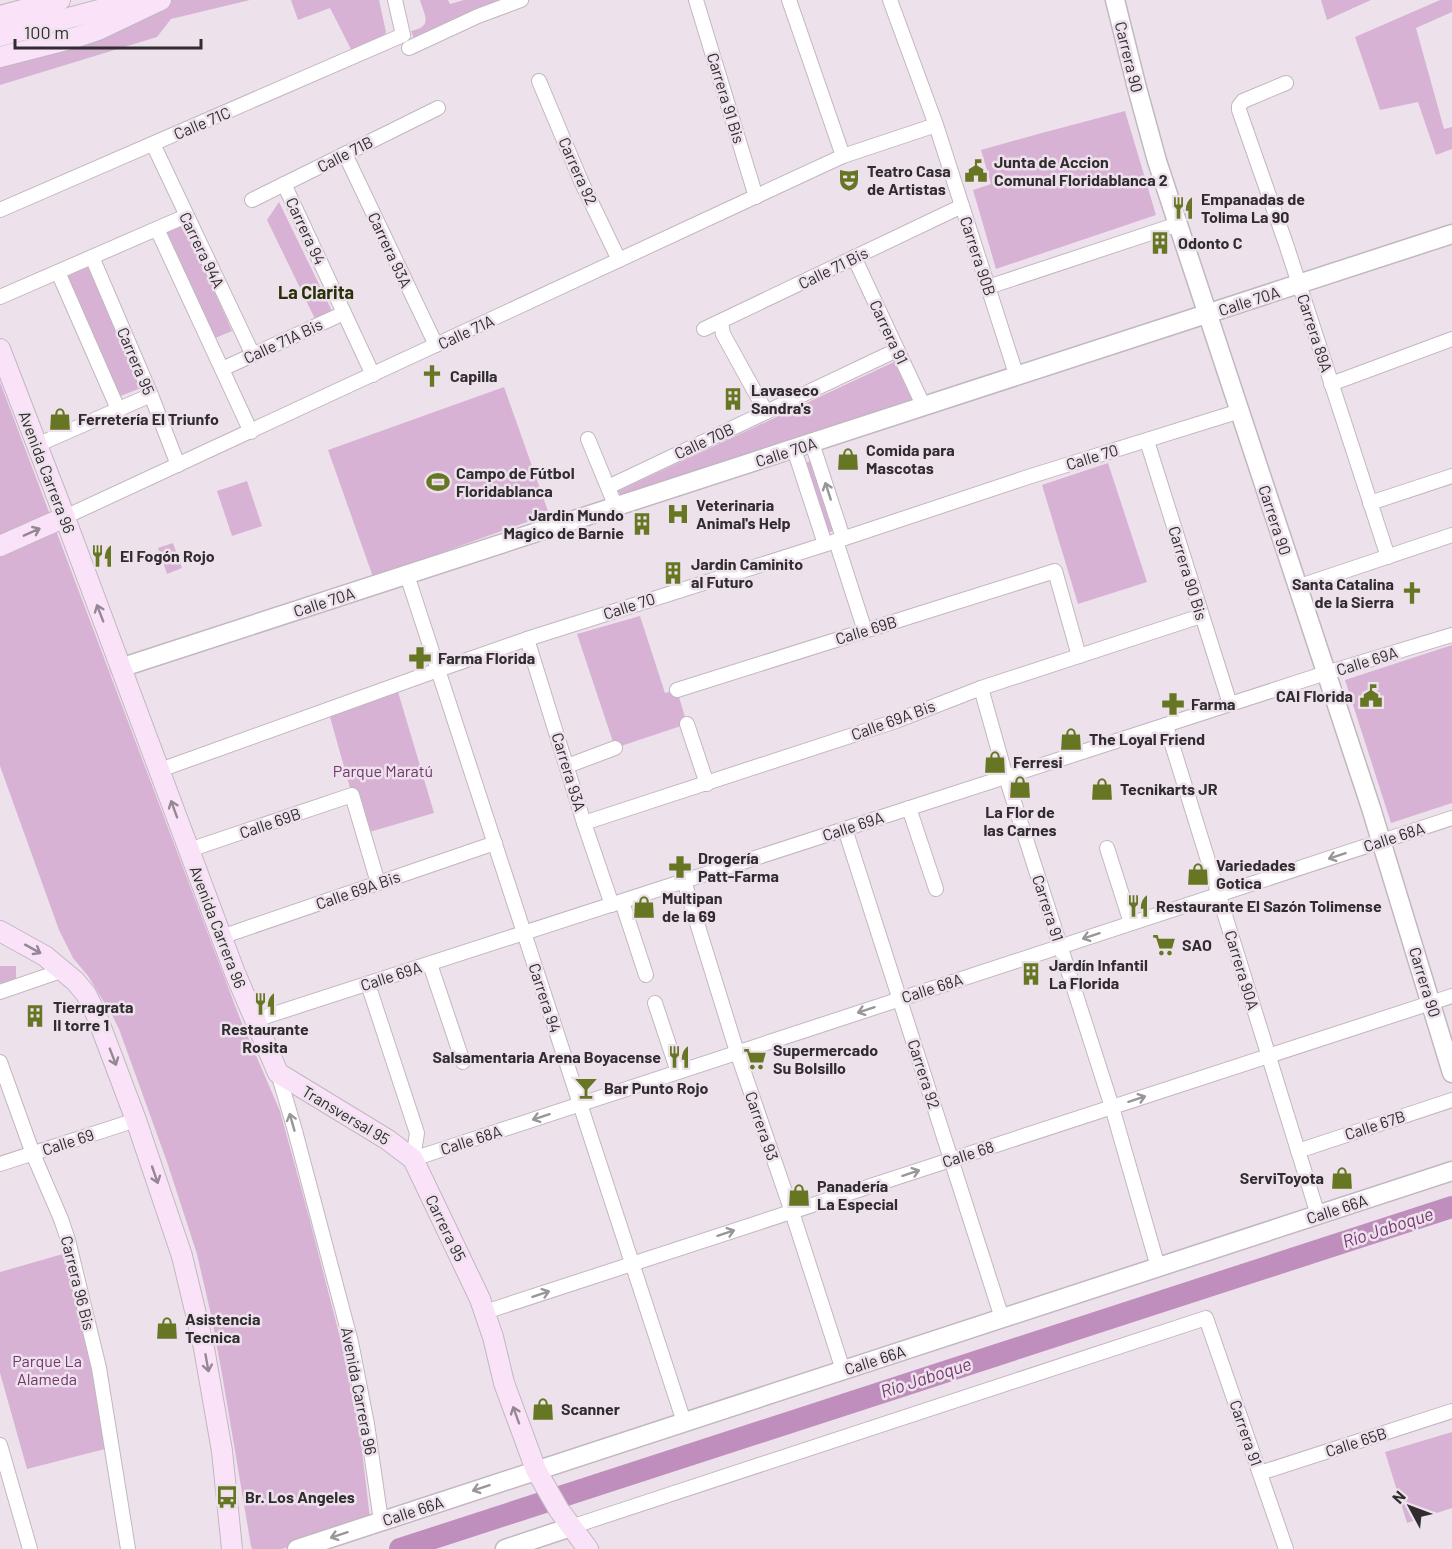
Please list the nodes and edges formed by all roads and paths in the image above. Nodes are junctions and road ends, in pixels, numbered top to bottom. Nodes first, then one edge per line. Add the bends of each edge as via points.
1 (60, 0) edge
2 (137, 0) edge
3 (161, 0) edge
4 (395, 0) edge
5 (521, 0) edge
6 (696, 0) edge
7 (789, 0) edge
8 (890, 0) edge
9 (1115, 0) edge
10 (0, 16) edge
11 (0, 36) edge
12 (406, 41) junction
13 (0, 57) edge
14 (538, 81) dead end
15 (1286, 84) dead end
16 (438, 108) dead end
17 (936, 125) junction
18 (153, 144) junction
19 (345, 154) junction
20 (843, 156) junction
21 (284, 184) junction
22 (756, 197) junction
23 (252, 200) dead end
24 (962, 206) junction
25 (0, 210) edge
26 (186, 216) junction
27 (1179, 224) junction
28 (157, 229) junction
29 (1452, 234) edge
30 (92, 257) junction
31 (854, 257) junction
32 (619, 260) junction
33 (58, 272) junction
34 (1299, 285) junction
35 (988, 287) junction
36 (0, 297) edge
37 (345, 313) junction
38 (1209, 314) junction
39 (721, 322) junction
40 (704, 329) dead end
41 (1452, 339) edge
42 (436, 345) junction
43 (0, 349) edge
44 (897, 350) junction
45 (253, 355) junction
46 (222, 369) junction
47 (373, 375) junction
48 (1017, 377) junction
49 (1331, 384) junction
50 (151, 395) junction
51 (924, 407) junction
52 (118, 410) junction
53 (1240, 411) junction
54 (766, 412) junction
55 (251, 432) junction
56 (588, 439) dead end
57 (1147, 441) junction
58 (812, 443) junction
59 (37, 445) junction
60 (794, 449) junction
61 (178, 465) junction
62 (1452, 476) edge
63 (608, 487) junction
64 (1371, 503) junction
65 (616, 507) junction
66 (64, 517) junction
67 (1452, 536) edge
68 (835, 541) junction
69 (0, 546) edge
70 (1388, 557) junction
71 (407, 574) junction
72 (1297, 587) junction
73 (1201, 616) junction
74 (865, 631) junction
75 (1452, 635) edge
76 (527, 639) junction
77 (1079, 656) junction
78 (120, 668) junction
79 (438, 670) junction
80 (1326, 673) junction
81 (981, 688) junction
82 (677, 690) dead end
83 (1230, 704) junction
84 (687, 724) dead end
85 (1166, 725) junction
86 (615, 748) dead end
87 (567, 766) junction
88 (160, 770) junction
89 (1006, 777) junction
90 (706, 784) junction
91 (909, 808) junction
92 (1452, 818) edge
93 (584, 824) junction
94 (845, 829) junction
95 (1382, 841) junction
96 (495, 843) junction
97 (1107, 848) dead end
98 (189, 850) junction
99 (684, 881) junction
100 (378, 883) junction
101 (936, 889) dead end
102 (1219, 894) junction
103 (617, 904) junction
104 (1131, 923) junction
105 (0, 931) edge
106 (524, 933) junction
107 (221, 936) junction
108 (1060, 946) junction
109 (430, 964) junction
110 (64, 970) junction
111 (646, 975) dead end
112 (368, 984) junction
113 (0, 992) edge
114 (1452, 996) edge
115 (900, 999) junction
116 (655, 1003) dead end
117 (1431, 1003) junction
118 (255, 1020) junction
119 (737, 1052) junction
120 (1269, 1056) junction
121 (0, 1062) edge
122 (463, 1062) dead end
123 (678, 1072) junction
124 (1452, 1072) edge
125 (278, 1073) junction
126 (1452, 1100) edge
127 (580, 1104) junction
128 (1112, 1107) junction
129 (136, 1120) junction
130 (1298, 1151) junction
131 (33, 1154) junction
132 (413, 1159) junction
133 (951, 1160) junction
134 (0, 1164) edge
135 (1452, 1171) edge
136 (792, 1212) junction
137 (1318, 1215) junction
138 (632, 1264) junction
139 (1158, 1267) junction
140 (485, 1312) junction
141 (1002, 1318) junction
142 (843, 1370) junction
143 (1452, 1411) edge
144 (684, 1422) junction
145 (0, 1445) edge
146 (1260, 1473) junction
147 (539, 1476) junction
148 (381, 1521) junction
149 (571, 1527) junction
150 (30, 1549) edge
151 (128, 1549) edge
152 (231, 1549) edge
153 (297, 1549) edge
154 (505, 1549) edge
155 (588, 1549) edge
156 (1286, 1549) edge

1 - 10 main road
2 - 11 main road
3 - 13 main road via 98,30
4 - 12 street
5 - 12 street, Calle 71C
6 - 22 street, Carrera 91 Bis
7 - 20 street
8 - 17 street, Carrera 90B
9 - 27 street, Carrera 90 via 1157,161
12 - 18 street, Calle 71C
14 - 32 street, Carrera 92
15 - 34 street, Carrera 89A via 1243,101 1239,110
16 - 19 street, Calle 71B
17 - 20 street, Calle 71A
17 - 24 street, Carrera 90B
18 - 25 street, Calle 71C via 24,194
18 - 26 street, Carrera 94A
19 - 21 street, Calle 71B
19 - 42 street, Carrera 93A
20 - 22 street, Calle 71A
21 - 23 street, Calle 71B
21 - 37 street, Carrera 94
22 - 32 street, Calle 71A
24 - 31 street, Calle 71 Bis
24 - 35 street, Carrera 90B
26 - 28 street
26 - 45 street, Carrera 94A
27 - 35 street
27 - 38 street, Carrera 90
28 - 30 street
28 - 46 street, Carrera 94A
29 - 34 street, Calle 70A
30 - 33 street
30 - 50 street, Carrera 95
31 - 39 street, Calle 71 Bis
31 - 44 street, Carrera 91
32 - 42 street, Calle 71A
33 - 36 street
33 - 52 street
34 - 38 street, Calle 70A
34 - 49 street, Carrera 89A
35 - 48 street, Carrera 90B
37 - 45 street, Calle 71A Bis
37 - 47 street, Carrera 94
38 - 48 street, Calle 70A
38 - 53 street, Carrera 90
39 - 40 street, Calle 71 Bis
39 - 54 street via 723,334
41 - 49 street
42 - 47 street, Calle 71A
43 - 59 main road, Avenida Carrera 96
44 - 51 street, Carrera 91
44 - 54 street, Calle 70B
45 - 46 street, Calle 71A Bis
46 - 55 street, Carrera 94A
47 - 55 street, Calle 71A
48 - 51 street, Calle 70A
49 - 64 street, Carrera 89A
50 - 52 street
50 - 61 street, Carrera 95
51 - 58 street, Calle 70A
52 - 59 street
53 - 57 street, Calle 70
53 - 72 street, Carrera 90
54 - 63 street, Calle 70B
55 - 61 street, Calle 71A
56 - 63 street
57 - 68 street, Calle 70
57 - 73 street, Carrera 90 Bis
58 - 60 street, Calle 70A
68 -> 58 street
59 - 66 main road, Avenida Carrera 96
60 - 65 street, Calle 70A
60 - 68 street
61 - 66 street, Calle 71A
62 - 64 street
63 - 65 street
64 - 70 street, Carrera 89A
65 - 71 street, Calle 70A
69 -> 66 main road, Calle 71A
78 -> 66 main road, Avenida Carrera 96
67 - 70 street
68 - 74 street
68 - 76 street, Calle 70
70 - 72 street
71 - 78 street, Calle 70A
71 - 79 street, Carrera 94
72 - 80 street, Carrera 90
73 - 77 street, Calle 69A Bis
73 - 83 street, Carrera 90 Bis
74 - 77 street, Calle 69B via 1056,571
74 - 82 street, Calle 69B
75 - 80 street, Calle 69A
76 - 79 street, Calle 70
76 - 87 street, Carrera 93A
77 - 81 street, Calle 69A Bis
78 - 88 main road, Avenida Carrera 96
79 - 88 street, Calle 70
79 - 96 street, Carrera 94
80 - 83 street, Calle 69A
80 - 95 street, Carrera 90
81 - 89 street, Carrera 91
81 - 90 street, Calle 69A Bis via 896,721
83 - 85 street, Calle 69A
84 - 90 street
85 - 89 street, Calle 69A
85 - 102 street, Carrera 90A
86 - 87 street
87 - 93 street, Carrera 93A
98 -> 88 main road, Avenida Carrera 96
89 - 91 street, Calle 69A
89 - 108 street, Carrera 91
90 - 93 street, Calle 69A Bis
91 - 94 street, Calle 69A
91 - 101 street
92 - 95 street, Calle 68A
93 - 103 street, Carrera 93A
94 - 99 street, Calle 69A
94 - 115 street, Carrera 92
95 -> 102 street, Calle 68A
95 - 117 street, Carrera 90
96 - 100 street, Calle 69A Bis
96 - 106 street, Carrera 94
97 - 104 street
98 - 100 street, Calle 69B via 352,795
98 - 107 main road, Avenida Carrera 96
99 - 103 street, Calle 69A
99 - 119 street, Carrera 93
100 - 107 street, Calle 69A Bis
102 - 104 street, Calle 68A
102 - 120 street, Carrera 90A
103 - 106 street, Calle 69A
103 - 111 street, Carrera 93A
104 -> 108 street, Calle 68A
105 -> 110 main road
106 - 109 street, Calle 69A
106 - 127 street, Carrera 94
107 - 118 main road, Avenida Carrera 96
108 - 115 street, Calle 68A
108 - 128 street, Carrera 91
109 - 112 street, Calle 69A
109 - 122 street
110 - 113 street
110 -> 129 main road via 86,994 96,1014
112 - 118 street, Calle 69A
112 - 132 street via 417,1133
114 - 117 street, Calle 68
115 -> 119 street, Calle 68A
115 - 133 street, Carrera 92
116 - 123 street
117 - 120 street, Calle 68
117 - 124 street, Carrera 90
118 - 125 main road, Avenida Carrera 96
119 - 123 street, Calle 68A
119 - 136 street, Carrera 93
128 -> 120 street, Calle 68
120 - 130 street, Carrera 90A
121 - 131 street, Carrera 96 Bis
123 - 127 street, Calle 68A
125 - 132 main road, Transversal 95
148 -> 125 street, Avenida Carrera 96 via 351,1342
126 - 130 street, Calle 67B
127 -> 132 street, Calle 68A
127 - 138 street, Carrera 94
128 - 133 street, Calle 68
128 - 139 street, Carrera 91
129 - 131 street, Calle 69
129 -> 152 main road via 182,1257 204,1348 222,1451
130 - 137 street, Carrera 90A
131 - 134 street, Calle 69
131 - 151 street, Carrera 96 Bis via 68,1240 99,1368
132 - 140 main road, Carrera 95
136 -> 133 street, Calle 68
133 - 141 street, Carrera 92
135 - 137 street, Calle 66A
138 -> 136 street, Calle 68
136 - 142 street, Carrera 93
137 - 139 street, Calle 66A
140 -> 138 street, Calle 68
138 - 144 street, Carrera 94
139 - 141 street, Calle 66A
147 -> 140 main road, Carrera 95 via 504,1383
141 - 142 street, Calle 66A
142 - 144 street, Calle 66A
143 - 146 street, Calle 65B
144 - 147 street, Calle 66A
145 - 150 street
146 - 149 street, Carrera 91 via 1206,1318
146 - 156 street, Carrera 91
147 -> 148 street, Calle 66A
147 - 149 main road, Carrera 95
148 -> 153 street, Calle 66A
149 - 154 street
149 - 155 main road, Carrera 95

